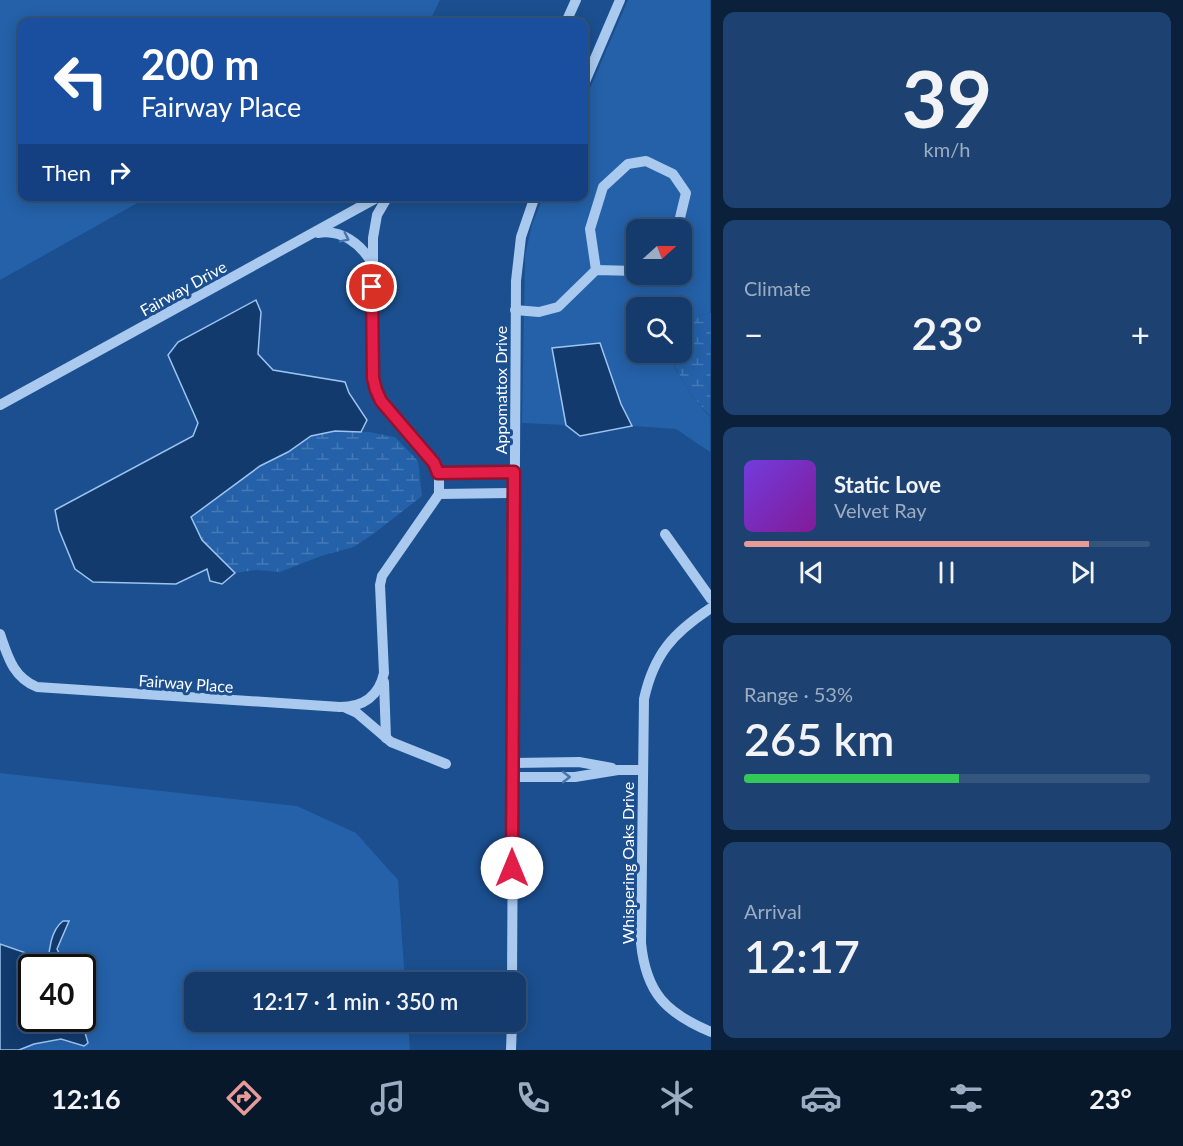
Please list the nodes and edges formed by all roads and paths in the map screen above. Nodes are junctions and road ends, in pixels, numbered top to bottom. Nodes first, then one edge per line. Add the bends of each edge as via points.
1 (576, 0) edge
2 (620, 0) edge
3 (568, 18) edge
4 (588, 75) edge
5 (371, 201) edge
6 (385, 201) edge
7 (533, 201) edge
8 (680, 219) edge
9 (309, 236) junction
10 (372, 264) junction
11 (596, 270) junction
12 (626, 271) edge
13 (515, 310) junction
14 (0, 405) edge
15 (514, 472) junction
16 (438, 473) junction
17 (439, 494) junction
18 (514, 494) junction
19 (665, 534) dead end
20 (711, 599) edge
21 (711, 608) edge
22 (0, 634) edge
23 (384, 673) junction
24 (340, 707) junction
25 (386, 738) junction
26 (513, 763) junction
27 (446, 764) dead end
28 (618, 770) junction
29 (642, 770) junction
30 (513, 777) junction
31 (512, 972) edge
32 (512, 1032) edge
33 (711, 1032) edge
34 (512, 1050) edge

1 - 3 street
2 - 4 street
5 - 9 street, Fairway Drive
6 - 10 street via 377,215
7 - 13 street, Appomattox Drive via 518,254
8 - 11 street via 686,194 673,174 646,161 628,164 603,187 593,218 590,229
9 -> 10 street via 329,232 346,237
9 - 14 street, Fairway Drive
10 - 16 street via 376,390
11 - 12 street
11 - 13 street via 558,307 539,312
13 - 15 street, Appomattox Drive
15 - 16 street
15 - 18 street, Appomattox Drive
16 - 17 street
17 - 18 street
17 - 23 street via 382,576
18 - 26 street, Appomattox Drive
19 - 20 street
21 - 29 street, Whispering Oaks Drive via 677,633 655,663 644,699
22 - 24 street, Fairway Place via 16,673 37,687
23 - 24 street, Fairway Place via 380,688 370,699
23 - 25 street
24 - 25 street via 357,713
25 - 27 street
26 - 28 street via 579,762
26 - 30 street, Appomattox Drive
28 - 29 street, Whispering Oaks Drive
30 -> 28 street via 575,777
29 - 33 street, Whispering Oaks Drive via 641,943 645,970 657,994 672,1011
30 - 31 street, Appomattox Drive
32 - 34 street

